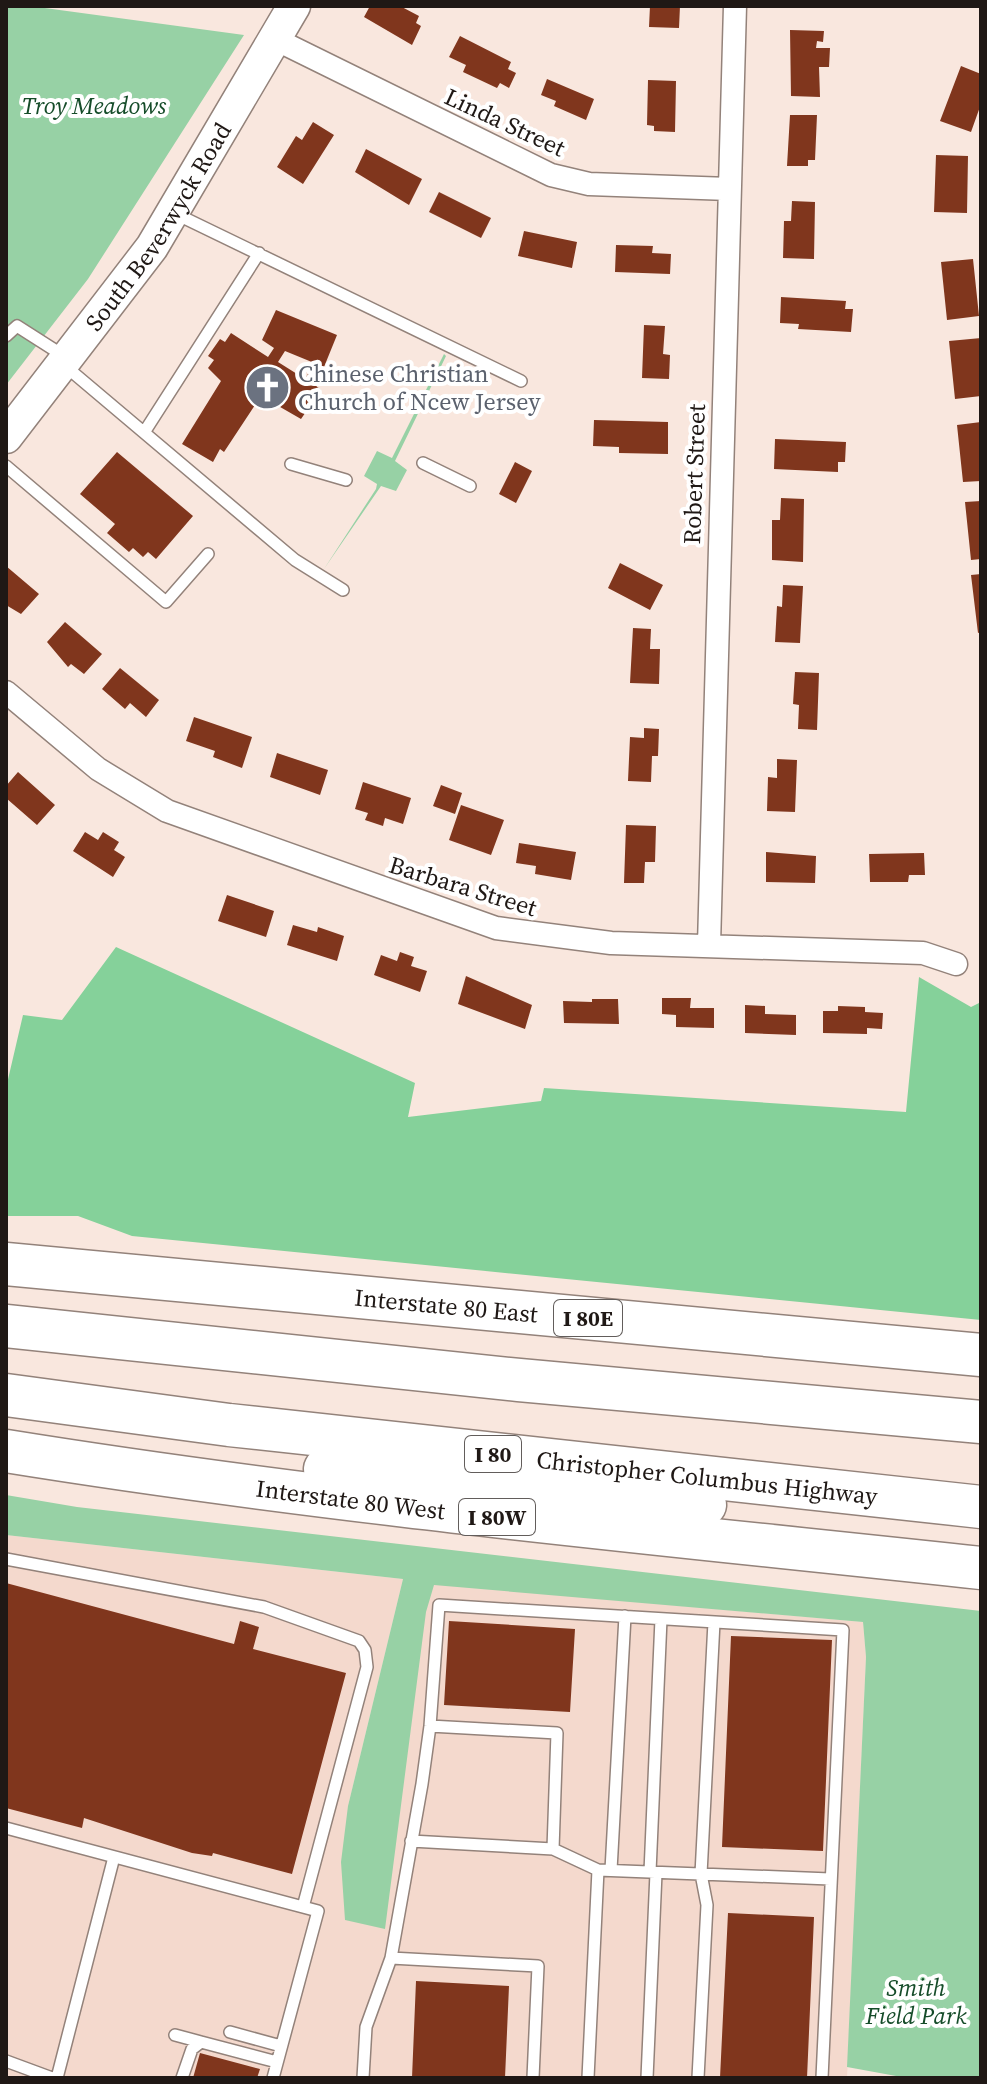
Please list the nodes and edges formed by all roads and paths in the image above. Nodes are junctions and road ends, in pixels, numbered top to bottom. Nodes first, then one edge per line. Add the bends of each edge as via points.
1 (294, 6) edge
2 (735, 6) edge
3 (275, 39) junction
4 (729, 189) junction
5 (174, 213) junction
6 (259, 253) junction
7 (6, 336) edge
8 (66, 362) junction
9 (521, 381) dead end
10 (8, 431) edge
11 (145, 431) junction
12 (423, 463) dead end
13 (291, 464) dead end
14 (6, 466) edge
15 (346, 480) dead end
16 (470, 486) dead end
17 (208, 554) dead end
18 (343, 590) dead end
19 (6, 692) edge
20 (709, 945) junction
21 (956, 964) dead end
22 (6, 1245) edge
23 (6, 1264) edge
24 (118, 1273) junction
25 (6, 1326) edge
26 (981, 1355) edge
27 (6, 1395) edge
28 (981, 1422) edge
29 (6, 1433) edge
30 (6, 1451) edge
31 (6, 1476) edge
32 (166, 1477) junction
33 (981, 1507) edge
34 (981, 1530) edge
35 (6, 1559) edge
36 (981, 1568) edge
37 (625, 1616) junction
38 (661, 1619) junction
39 (714, 1622) junction
40 (430, 1726) junction
41 (6, 1828) edge
42 (411, 1841) junction
43 (553, 1849) junction
44 (114, 1857) junction
45 (605, 1870) junction
46 (653, 1872) junction
47 (701, 1874) junction
48 (830, 1879) junction
49 (303, 1907) junction
50 (391, 1958) junction
51 (230, 2032) dead end
52 (175, 2035) dead end
53 (201, 2042) junction
54 (281, 2046) junction
55 (9, 2062) edge
56 (277, 2062) junction
57 (8, 2078) edge
58 (55, 2078) edge
59 (182, 2078) edge
60 (273, 2078) edge
61 (363, 2078) edge
62 (533, 2078) edge
63 (588, 2078) edge
64 (647, 2078) edge
65 (698, 2078) edge
66 (822, 2078) edge

1 - 3 main road, South Beverwyck Road
2 - 4 street, Robert Street
3 - 4 street, Linda Street via 551,175 589,184
3 - 5 main road, South Beverwyck Road
4 - 20 street, Robert Street
5 - 6 lane
5 - 8 main road, South Beverwyck Road
6 - 9 lane
6 - 11 lane
7 - 8 lane via 17,326 26,328
8 - 10 main road, South Beverwyck Road
8 - 11 lane
11 - 18 lane via 295,560
12 - 16 lane
13 - 15 lane
14 - 17 lane via 166,602
19 - 20 street, Barbara Street via 132,792 214,831 496,928 577,941
20 - 21 street, Barbara Street via 923,953
22 - 24 highway
23 - 24 highway, Interstate 80 East / I 80E
24 - 26 highway, Interstate 80 East / I 80E
25 - 28 highway
27 - 33 highway, Christopher Columbus Highway / I 80 via 229,1425
29 - 34 highway via 255,1463
30 - 32 highway, Interstate 80 West / I 80W
31 - 32 highway via 102,1488
32 - 36 highway, Interstate 80 West / I 80W
35 - 49 lane via 264,1607 359,1641 367,1667
37 - 38 lane
37 - 40 lane via 439,1605
37 - 45 lane
38 - 39 lane
38 - 46 lane
39 - 47 lane
39 - 48 lane via 843,1630
40 - 42 lane
40 - 43 lane via 557,1733
41 - 44 lane
42 - 43 lane
42 - 50 lane
43 - 45 lane
44 - 49 lane
44 - 58 lane
45 - 46 lane
45 - 63 lane
46 - 47 lane
46 - 64 lane
47 - 48 lane
47 - 65 lane via 707,1905
48 - 66 lane
49 - 54 lane via 318,1911
50 - 61 lane via 366,2027
50 - 62 lane via 538,1966
51 - 54 lane
52 - 53 lane
53 - 56 lane
53 - 59 lane via 192,2049
54 - 56 lane
55 - 57 lane
55 - 58 lane
56 - 60 lane

